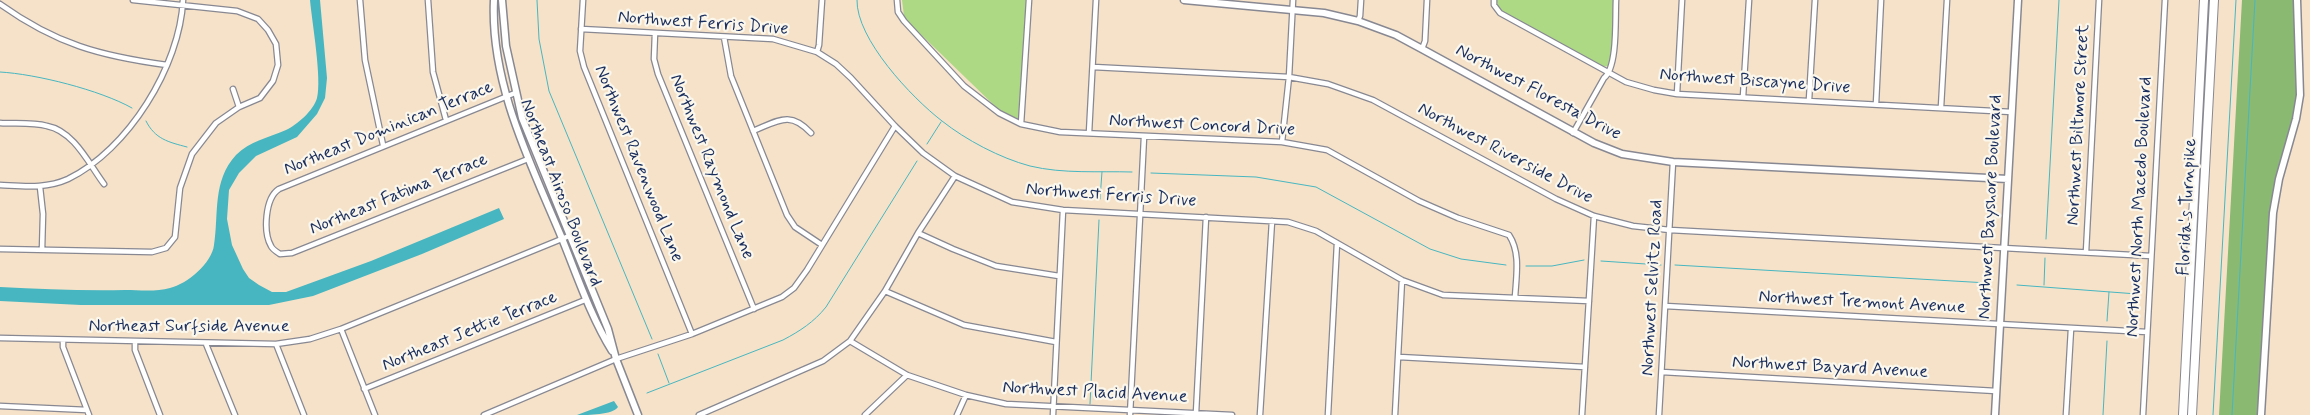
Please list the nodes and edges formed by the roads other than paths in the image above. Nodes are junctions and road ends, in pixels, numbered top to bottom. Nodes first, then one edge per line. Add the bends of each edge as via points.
1 (133, 0) edge
2 (183, 0) edge
3 (360, 0) edge
4 (428, 0) edge
5 (494, 0) edge
6 (502, 0) edge
7 (582, 0) edge
8 (822, 0) edge
9 (897, 0) edge
10 (1029, 0) edge
11 (1096, 0) edge
12 (1184, 0) edge
13 (1294, 0) edge
14 (1361, 0) edge
15 (1427, 0) edge
16 (1494, 0) edge
17 (1616, 0) edge
18 (1682, 0) edge
19 (1749, 0) edge
20 (1815, 0) edge
21 (1881, 0) edge
22 (1947, 0) edge
23 (2018, 0) edge
24 (2099, 0) edge
25 (2165, 0) edge
26 (2204, 0) edge
27 (2214, 0) edge
28 (2297, 0) edge
29 (1228, 2) edge
30 (0, 4) edge
31 (183, 6) junction
32 (1293, 10) junction
33 (1358, 21) junction
34 (581, 29) junction
35 (655, 34) junction
36 (724, 37) junction
37 (1422, 49) junction
38 (816, 52) junction
39 (167, 64) junction
40 (1093, 67) junction
41 (1610, 74) junction
42 (1289, 77) junction
43 (233, 89) dead end
44 (515, 93) junction
45 (1677, 94) junction
46 (506, 96) junction
47 (1743, 97) junction
48 (1809, 100) junction
49 (1876, 104) junction
50 (239, 107) junction
51 (1941, 107) junction
52 (2012, 112) junction
53 (446, 120) junction
54 (0, 123) edge
55 (1022, 124) junction
56 (895, 126) junction
57 (753, 131) junction
58 (810, 133) dead end
59 (1089, 133) junction
60 (1573, 133) junction
61 (1144, 137) junction
62 (1282, 142) junction
63 (383, 145) junction
64 (528, 159) junction
65 (1674, 162) junction
66 (90, 166) junction
67 (955, 176) junction
68 (2008, 179) junction
69 (104, 184) dead end
70 (0, 185) edge
71 (40, 187) junction
72 (1063, 210) junction
73 (1140, 214) junction
74 (1594, 216) junction
75 (1206, 217) junction
76 (1272, 221) junction
77 (1670, 230) junction
78 (918, 233) junction
79 (565, 237) junction
80 (1337, 243) junction
81 (822, 246) junction
82 (2004, 248) junction
83 (0, 249) edge
84 (42, 250) junction
85 (2086, 252) junction
86 (280, 254) joint
87 (2151, 256) junction
88 (1059, 276) junction
89 (1402, 280) junction
90 (886, 291) junction
91 (1515, 298) junction
92 (585, 300) junction
93 (1589, 302) junction
94 (1665, 306) junction
95 (754, 309) junction
96 (2000, 324) junction
97 (341, 329) junction
98 (2071, 329) junction
99 (2147, 332) junction
100 (692, 334) junction
101 (0, 338) edge
102 (63, 341) junction
103 (850, 341) junction
104 (1056, 342) junction
105 (135, 343) junction
106 (206, 344) junction
107 (276, 344) junction
108 (1399, 357) junction
109 (616, 359) junction
110 (1585, 367) junction
111 (1662, 372) junction
112 (907, 374) junction
113 (364, 389) junction
114 (1996, 390) junction
115 (966, 395) junction
116 (0, 406) edge
117 (1054, 408) junction
118 (712, 409) junction
119 (88, 413) edge
120 (1130, 413) edge
121 (1196, 413) junction
122 (160, 415) edge
123 (234, 415) edge
124 (304, 415) edge
125 (375, 415) edge
126 (484, 415) edge
127 (638, 415) edge
128 (699, 415) edge
129 (715, 415) edge
130 (864, 415) edge
131 (957, 415) edge
132 (1053, 415) edge
133 (1232, 415) edge
134 (1260, 415) edge
135 (1328, 415) edge
136 (1395, 415) edge
137 (1582, 415) edge
138 (1659, 415) edge
139 (1995, 415) edge
140 (2066, 415) edge
141 (2142, 415) edge
142 (2182, 415) edge
143 (2192, 415) edge
144 (2261, 415) edge

1 - 31 street
2 - 31 street
3 - 63 street via 365,60
4 - 53 street via 433,72
5 - 46 street, Northeast Airoso Boulevard via 497,49
6 - 44 street, Northeast Airoso Boulevard
7 - 34 street, Northwest Ravenwood Lane
8 - 38 street
9 - 55 street, Northwest Concord Drive via 898,12 904,21 964,86 998,113
10 - 55 street
11 - 40 street
12 - 29 street, Northwest Floresta Drive
13 - 32 street
14 - 33 street
15 - 37 street
16 - 41 street, Northwest Biscayne Drive via 1500,13
17 - 41 street
18 - 45 street
19 - 47 street
20 - 48 street
21 - 49 street
22 - 51 street
23 - 52 street, Northwest Bayshore Boulevard
24 - 85 street, Northwest Biltmore Street
25 - 87 street, Northwest North Macedo Boulevard
26 - 142 highway, Florida's Turnpike
27 - 143 highway, Florida's Turnpike
28 - 144 street via 2300,95 2273,213
29 - 32 street, Northwest Floresta Drive
30 - 39 street via 23,21 83,48 118,58
31 - 39 street via 176,41
31 - 50 street via 237,11 258,20 276,44 278,65 273,81 260,98
32 - 33 street, Northwest Floresta Drive
32 - 42 street
33 - 37 street, Northwest Floresta Drive
34 - 35 street, Northwest Ferris Drive
34 - 100 street, Northwest Ravenwood Lane via 580,51 584,67
35 - 36 street, Northwest Ferris Drive
35 - 95 street, Northwest Raymond Lane via 654,59 658,74
36 - 38 street, Northwest Ferris Drive via 773,39
36 - 57 street via 731,76
37 - 60 street, Northwest Floresta Drive
38 - 56 street, Northwest Ferris Drive via 851,78
39 - 66 street via 153,96 132,124
40 - 42 street, Northwest Riverside Drive
40 - 59 street
41 - 45 street, Northwest Biscayne Drive via 1626,82
41 - 60 street via 1604,78
42 - 62 street
42 - 74 street, Northwest Riverside Drive via 1328,84 1373,100 1556,200
43 - 50 street
44 - 46 street, Northeast Dominican Terrace
44 - 79 street, Northeast Airoso Boulevard
45 - 47 street, Northwest Biscayne Drive
46 - 53 street, Northeast Dominican Terrace
46 - 64 street, Northeast Airoso Boulevard
47 - 48 street, Northwest Biscayne Drive
48 - 49 street, Northwest Biscayne Drive
49 - 51 street, Northwest Biscayne Drive
50 - 84 street via 216,123 192,154 180,188 175,237 166,248 152,252
51 - 52 street, Northwest Biscayne Drive
52 - 68 street, Northwest Bayshore Boulevard
53 - 63 street, Northeast Dominican Terrace
54 - 66 street via 46,125 61,130
55 - 59 street, Northwest Concord Drive via 1060,132
56 - 67 street, Northwest Ferris Drive via 922,153
56 - 81 street
57 - 58 street via 790,118 800,122
57 - 81 street via 787,215 795,227
59 - 61 street, Northwest Concord Drive
60 - 65 street, Northwest Floresta Drive via 1622,154
61 - 62 street, Northwest Concord Drive
61 - 73 street
62 - 91 street, Northwest Concord Drive via 1326,150 1420,201 1509,235 1517,254
63 - 86 street, Northeast Dominican Terrace via 274,192 269,204 267,233 271,247
64 - 79 street, Northeast Airoso Boulevard
64 - 86 street, Northeast Fatima Terrace via 292,253
65 - 68 street, Northwest Floresta Drive
65 - 77 street, Northwest Selvitz Road
66 - 69 street
66 - 71 street via 66,180
67 - 72 street, Northwest Ferris Drive via 1012,202
67 - 78 street
68 - 82 street, Northwest Bayshore Boulevard
70 - 71 street
71 - 84 street
72 - 73 street, Northwest Ferris Drive
72 - 88 street
73 - 75 street, Northwest Ferris Drive
73 - 120 street
74 - 77 street, Northwest Riverside Drive via 1633,226
74 - 93 street
75 - 76 street, Northwest Ferris Drive
75 - 121 street
76 - 80 street, Northwest Ferris Drive via 1302,226
76 - 134 street
77 - 82 street, Northwest Riverside Drive
77 - 94 street, Northwest Selvitz Road
78 - 88 street via 996,266
78 - 90 street
79 - 92 street, Northeast Airoso Boulevard
79 - 97 street, Northeast Surfside Avenue
79 - 109 street, Northeast Airoso Boulevard via 608,329
80 - 89 street, Northwest Ferris Drive
80 - 135 street
81 - 95 street via 794,288
82 - 85 street, Northwest Riverside Drive
82 - 96 street, Northwest Bayshore Boulevard
83 - 84 street
85 - 87 street, Northwest Riverside Drive
87 - 99 street, Northwest North Macedo Boulevard
88 - 104 street
89 - 91 street, Northwest Ferris Drive via 1442,295
89 - 108 street
90 - 103 street
90 - 104 street via 964,325
91 - 93 street, Northwest Ferris Drive
92 - 109 street, Northeast Airoso Boulevard
92 - 113 street, Northeast Jettie Terrace
93 - 110 street
94 - 96 street, Northwest Tremont Avenue
94 - 111 street, Northwest Selvitz Road
95 - 100 street
96 - 98 street, Northwest Tremont Avenue
96 - 114 street, Northwest Bayshore Boulevard
97 - 107 street, Northeast Surfside Avenue via 310,339
97 - 113 street
98 - 99 street, Northwest Tremont Avenue
98 - 140 street
99 - 141 street, Northwest North Macedo Boulevard
100 - 109 street
101 - 102 street, Northeast Surfside Avenue
102 - 105 street, Northeast Surfside Avenue
102 - 119 street
103 - 112 street, Northwest Placid Avenue
103 - 118 street via 823,361
104 - 117 street
105 - 106 street, Northeast Surfside Avenue
105 - 122 street
106 - 107 street, Northeast Surfside Avenue
106 - 123 street
107 - 124 street
108 - 110 street
108 - 136 street
109 - 126 street
109 - 127 street, Northeast Airoso Boulevard
110 - 137 street
111 - 114 street, Northwest Bayard Avenue
111 - 138 street, Northwest Selvitz Road
112 - 115 street, Northwest Placid Avenue
112 - 130 street
113 - 125 street
114 - 139 street, Northwest Bayshore Boulevard
115 - 117 street, Northwest Placid Avenue via 1006,404
115 - 131 street
116 - 119 street
117 - 120 street, Northwest Placid Avenue
117 - 132 street
118 - 128 street
118 - 129 street
120 - 121 street, Northwest Placid Avenue
121 - 133 street, Northwest Placid Avenue

